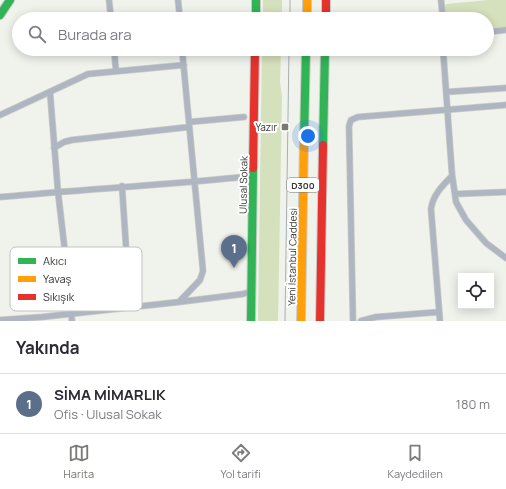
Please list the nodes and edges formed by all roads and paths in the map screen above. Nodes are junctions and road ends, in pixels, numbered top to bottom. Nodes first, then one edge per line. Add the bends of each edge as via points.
1 (10, 0) edge
2 (109, 0) edge
3 (178, 0) edge
4 (256, 0) edge
5 (307, 0) edge
6 (326, 0) edge
7 (440, 0) edge
8 (110, 12) edge
9 (179, 12) edge
10 (256, 12) edge
11 (306, 12) edge
12 (326, 12) edge
13 (442, 12) edge
14 (0, 15) edge
15 (506, 30) edge
16 (494, 31) edge
17 (115, 56) edge
18 (183, 56) edge
19 (255, 56) edge
20 (306, 56) edge
21 (325, 56) edge
22 (443, 56) edge
23 (184, 65) junction
24 (116, 71) junction
25 (506, 88) edge
26 (50, 92) junction
27 (446, 92) junction
28 (506, 105) edge
29 (447, 110) junction
30 (0, 115) edge
31 (244, 117) dead end
32 (189, 124) junction
33 (54, 148) junction
34 (253, 176) junction
35 (452, 176) junction
36 (194, 182) junction
37 (122, 186) junction
38 (58, 192) junction
39 (506, 192) edge
40 (455, 194) junction
41 (0, 197) edge
42 (64, 247) edge
43 (126, 247) edge
44 (506, 258) edge
45 (252, 292) junction
46 (178, 302) junction
47 (142, 306) edge
48 (72, 311) edge
49 (97, 311) edge
50 (439, 312) junction
51 (72, 314) junction
52 (0, 320) edge
53 (72, 321) edge
54 (251, 321) edge
55 (301, 321) edge
56 (320, 321) edge
57 (353, 321) edge
58 (361, 321) edge
59 (440, 321) edge

1 - 14 main road
2 - 8 street
3 - 9 street
4 - 10 main road
5 - 11 main road
6 - 12 main road
7 - 13 street
15 - 16 street
17 - 24 street
18 - 23 street
19 - 34 main road, Ulusal Sokak
20 - 55 main road, Yeni İstanbul Caddesi / D300
21 - 56 main road, D300
22 - 27 street
23 - 24 street
23 - 32 street
24 - 26 street via 88,74
25 - 27 street
26 - 30 street
26 - 33 street
27 - 29 street
28 - 29 street
29 - 35 street
29 - 57 street via 358,117 350,122
31 - 32 street
32 - 33 street via 72,140
32 - 36 street
33 - 38 street
34 - 36 street
34 - 45 main road, Ulusal Sokak
35 - 40 street
35 - 50 street via 439,188 431,209
36 - 37 street
36 - 46 street via 203,271 200,280
37 - 38 street
37 - 43 street
38 - 41 street
38 - 42 street
39 - 40 street
40 - 44 street via 456,202 466,220 486,243
45 - 46 street
45 - 54 main road, Ulusal Sokak
46 - 47 street
48 - 51 street
49 - 51 street
50 - 58 street via 376,317
50 - 59 street
51 - 52 street
51 - 53 street

